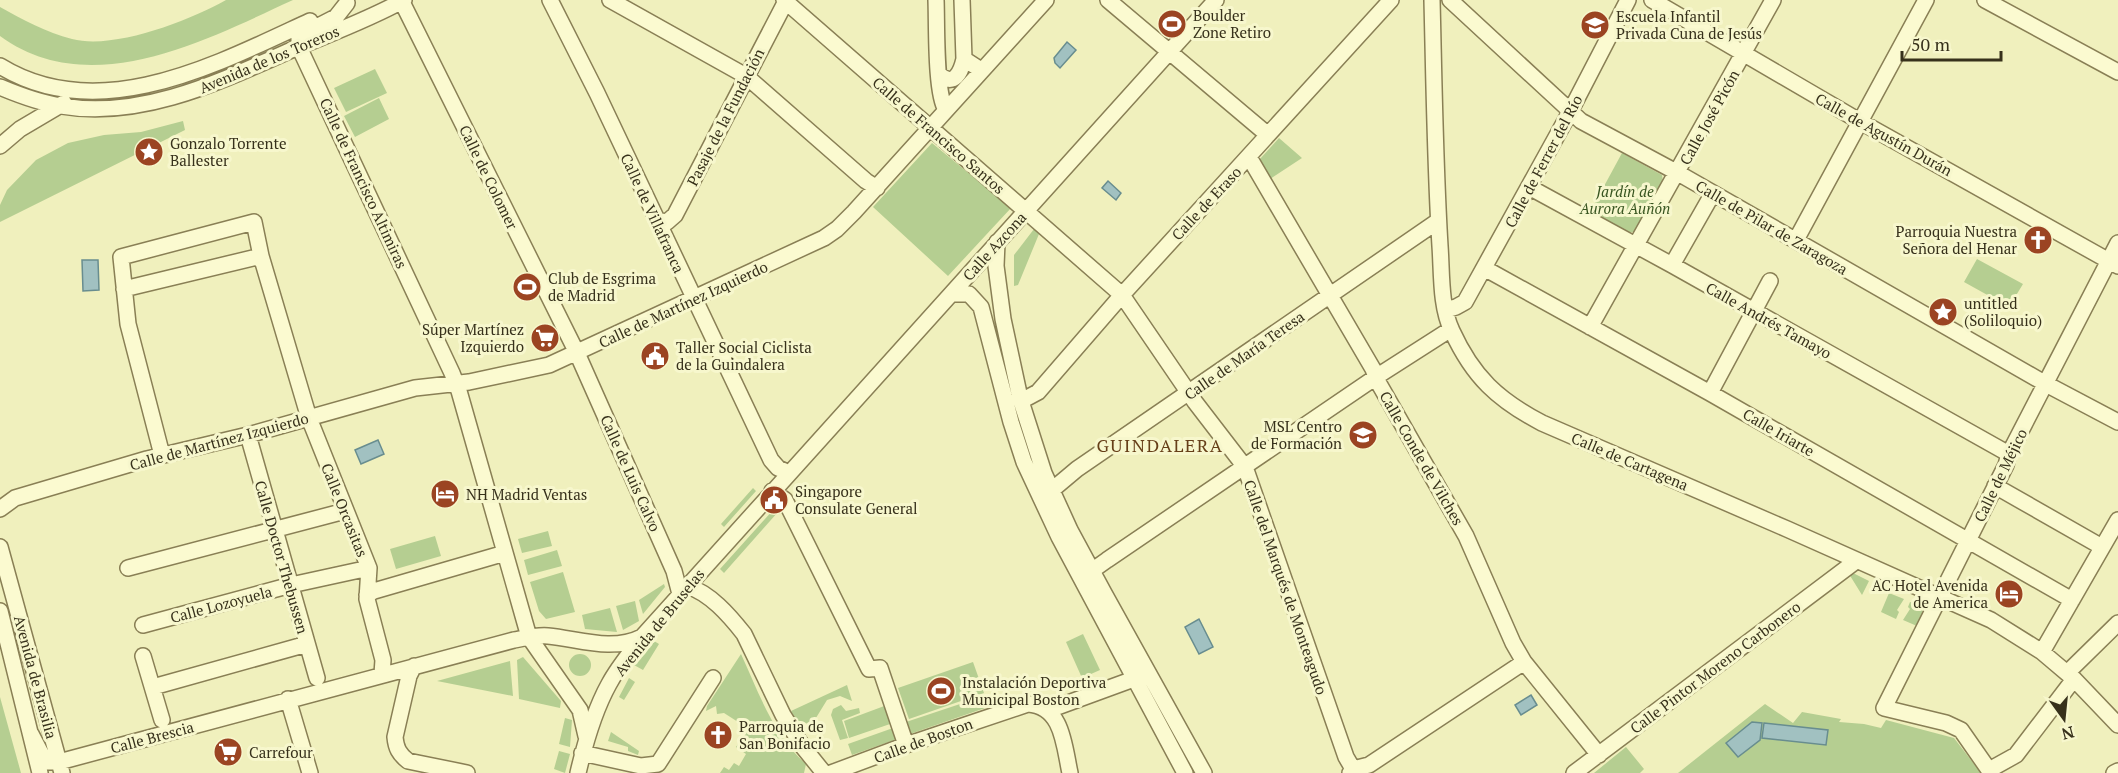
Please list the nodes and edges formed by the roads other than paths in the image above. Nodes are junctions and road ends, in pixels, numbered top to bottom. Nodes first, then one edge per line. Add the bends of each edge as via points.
1 (402, 0) edge
2 (610, 0) edge
3 (936, 0) edge
4 (962, 0) edge
5 (1046, 0) edge
6 (1108, 0) edge
7 (1216, 0) edge
8 (1391, 0) edge
9 (1432, 0) edge
10 (1450, 0) edge
11 (1628, 0) edge
12 (1652, 0) edge
13 (1773, 0) edge
14 (1926, 0) edge
15 (1985, 0) edge
16 (785, 1) edge
17 (350, 2) edge
18 (554, 4) edge
19 (299, 47) junction
20 (1170, 52) junction
21 (1743, 54) junction
22 (964, 59) junction
23 (0, 66) edge
24 (981, 70) junction
25 (2118, 72) edge
26 (939, 75) junction
27 (746, 76) junction
28 (0, 87) edge
29 (96, 91) junction
30 (59, 106) junction
31 (946, 110) junction
32 (1570, 112) junction
33 (1861, 122) junction
34 (931, 128) junction
35 (1268, 135) junction
36 (0, 146) edge
37 (1249, 157) junction
38 (1678, 173) junction
39 (1529, 187) junction
40 (877, 188) junction
41 (1713, 193) junction
42 (1025, 211) junction
43 (657, 220) junction
44 (1438, 221) junction
45 (1796, 240) junction
46 (997, 242) junction
47 (2118, 243) edge
48 (1638, 246) junction
49 (261, 256) junction
50 (2114, 263) edge
51 (1672, 265) junction
52 (1484, 268) junction
53 (1770, 281) dead end
54 (124, 289) junction
55 (952, 294) junction
56 (1122, 295) junction
57 (1329, 295) junction
58 (693, 300) junction
59 (1446, 310) junction
60 (1754, 311) junction
61 (1590, 327) junction
62 (1450, 329) junction
63 (577, 353) junction
64 (1376, 377) junction
65 (456, 384) junction
66 (2046, 384) junction
67 (1189, 393) junction
68 (1710, 393) junction
69 (1020, 398) junction
70 (309, 418) junction
71 (2118, 422) edge
72 (248, 435) junction
73 (2009, 454) junction
74 (162, 455) junction
75 (1245, 467) junction
76 (789, 473) junction
77 (1995, 486) junction
78 (1052, 490) junction
79 (772, 491) junction
80 (8, 499) edge
81 (0, 508) edge
82 (345, 510) junction
83 (2118, 520) edge
84 (275, 530) junction
85 (1969, 541) junction
86 (0, 547) edge
87 (2102, 547) junction
88 (505, 553) junction
89 (1856, 561) junction
90 (128, 568) dead end
91 (369, 568) junction
92 (1093, 570) junction
93 (291, 585) junction
94 (1087, 589) junction
95 (683, 590) junction
96 (367, 595) junction
97 (1938, 597) junction
98 (2072, 600) junction
99 (0, 611) edge
100 (2118, 622) edge
101 (143, 625) dead end
102 (529, 637) junction
103 (642, 637) junction
104 (307, 644) junction
105 (2042, 652) junction
106 (143, 656) dead end
107 (1524, 662) junction
108 (414, 666) junction
109 (382, 674) junction
110 (2071, 676) junction
111 (317, 678) dead end
112 (713, 678) dead end
113 (1137, 680) junction
114 (153, 687) junction
115 (288, 699) junction
116 (1049, 710) junction
117 (162, 720) dead end
118 (2118, 725) edge
119 (31, 734) junction
120 (906, 745) junction
121 (584, 746) junction
122 (1599, 754) junction
123 (60, 768) edge
124 (1352, 771) edge
125 (1990, 771) edge
126 (40, 773) edge
127 (310, 773) edge
128 (467, 773) edge
129 (578, 773) edge
130 (824, 773) edge
131 (831, 773) edge
132 (1070, 773) edge
133 (1185, 773) edge
134 (1204, 773) edge
135 (1574, 773) edge

1 - 19 street, Avenida de los Toreros
1 - 63 street, Calle de Colomer
2 - 27 street
3 - 26 street
4 - 22 street
5 - 24 street, Calle de Martínez Izquierdo
6 - 20 street
7 - 20 street, Calle Azcona
8 - 35 street, Calle de Eraso
9 - 44 street, Calle de Cartagena
10 - 32 street, Calle de Pilar de Zaragoza
11 - 32 street, Calle de Ferrer del Río
12 - 21 street, Calle de Agustín Durán
13 - 21 street, Calle José Picón
14 - 33 street
15 - 25 street
16 - 27 street, Pasaje de la Fundación
16 - 34 street, Calle de Francisco Santos
17 - 19 street via 336,17 299,36
17 - 29 street, Avenida de los Toreros via 202,69 142,85
18 - 43 street, Calle de Villafranca
19 - 30 street, Avenida de los Toreros via 226,80 186,93 107,108
19 - 65 street, Calle de Francisco Altimiras
20 - 35 street
20 - 42 street, Calle Azcona
21 - 33 street, Calle de Agustín Durán
21 - 38 street, Calle José Picón
22 - 24 street
22 - 26 street via 956,78 944,79
23 - 29 street, Avenida de los Toreros via 18,77 47,86
24 - 31 street, Calle de Martínez Izquierdo
26 - 31 street
27 - 40 street
27 - 43 street, Pasaje de la Fundación via 675,215 667,222
28 - 30 street, Avenida de los Toreros
29 - 30 street, Avenida de los Toreros
30 - 36 street, Avenida de los Toreros
31 - 34 street, Calle de Martínez Izquierdo
32 - 38 street, Calle de Pilar de Zaragoza
32 - 39 street, Calle de Ferrer del Río
33 - 45 street
33 - 50 street, Calle de Agustín Durán
34 - 40 street, Calle de Martínez Izquierdo
34 - 42 street, Calle de Francisco Santos
35 - 37 street, Calle de Eraso
37 - 56 street, Calle de Eraso
37 - 57 street, Calle Conde de Vilches
38 - 41 street, Calle de Pilar de Zaragoza
38 - 48 street, Calle José Picón
39 - 48 street, Calle Andrés Tamayo
39 - 52 street, Calle de Ferrer del Río
40 - 58 street, Calle de Martínez Izquierdo via 824,238
41 - 45 street, Calle de Pilar de Zaragoza
41 - 51 street
42 - 46 street, Calle Azcona
42 - 56 street, Calle de Francisco Santos
43 - 58 street, Calle de Villafranca
44 - 57 street, Calle de María Teresa
44 - 59 street, Calle de Cartagena
45 - 66 street, Calle de Pilar de Zaragoza
46 - 55 street, Calle Azcona
46 - 69 street via 1003,319
47 - 50 street, Calle de Méjico
48 - 51 street, Calle Andrés Tamayo
48 - 61 street, Calle José Picón
49 - 54 street
49 - 54 street, Calle Orcasitas via 254,222 121,257
49 - 70 street, Calle Orcasitas
50 - 66 street, Calle de Méjico
51 - 60 street, Calle Andrés Tamayo
52 - 59 street, Calle de Ferrer del Río via 1465,302
52 - 61 street, Calle Iriarte
53 - 60 street
54 - 74 street via 128,324
55 - 76 street, Calle Azcona
55 - 94 street via 969,294 981,307 1024,462
56 - 67 street, Calle del Marqués de Monteagudo
56 - 69 street, Calle de Eraso via 1038,392
57 - 64 street, Calle Conde de Vilches
57 - 67 street, Calle de María Teresa
58 - 63 street, Calle de Martínez Izquierdo
58 - 76 street, Calle de Villafranca via 771,460
59 - 62 street, Calle de Cartagena
60 - 68 street
60 - 73 street, Calle Andrés Tamayo
61 - 68 street, Calle Iriarte
62 - 64 street
62 - 89 street, Calle de Cartagena via 1483,382 1520,412
63 - 65 street, Calle de Martínez Izquierdo via 535,369
63 - 95 street, Calle de Luis Calvo
64 - 75 street
64 - 107 street, Calle Conde de Vilches via 1466,536
65 - 70 street, Calle de Martínez Izquierdo via 415,388
65 - 88 street, Calle de Francisco Altimiras
66 - 71 street, Calle de Pilar de Zaragoza
66 - 73 street, Calle de Méjico
67 - 75 street, Calle del Marqués de Monteagudo
67 - 78 street, Calle de María Teresa
68 - 85 street, Calle Iriarte
69 - 78 street
70 - 72 street, Calle de Martínez Izquierdo
70 - 82 street, Calle Orcasitas
72 - 74 street, Calle de Martínez Izquierdo
72 - 84 street, Calle Doctor Thebussen
73 - 77 street, Calle de Méjico
74 - 80 street, Calle de Martínez Izquierdo
75 - 92 street
75 - 124 street, Calle del Marqués de Monteagudo
76 - 79 street, Calle Azcona
77 - 85 street, Calle de Méjico
77 - 87 street
78 - 92 street
79 - 95 street, Avenida de Bruselas
79 - 120 street via 785,500 869,669 880,669
80 - 81 street, Calle de Martínez Izquierdo
82 - 84 street
82 - 91 street, Calle Orcasitas
83 - 87 street
84 - 90 street
84 - 93 street, Calle Doctor Thebussen
85 - 97 street, Calle de Méjico
85 - 98 street, Calle Iriarte
86 - 123 street, Avenida de Brasilia
87 - 98 street
88 - 96 street
88 - 102 street, Calle de Francisco Altimiras
89 - 97 street, Calle de Cartagena
89 - 122 street, Calle Pintor Moreno Carbonero
91 - 93 street, Calle Lozoyuela
91 - 96 street, Calle Orcasitas
92 - 94 street
92 - 134 street
93 - 101 street, Calle Lozoyuela
93 - 104 street, Calle Doctor Thebussen
94 - 113 street
95 - 103 street, Avenida de Bruselas
95 - 130 street via 703,593 744,634 783,715
96 - 109 street, Calle Orcasitas via 383,660
97 - 105 street, Calle de Cartagena via 1991,620
97 - 125 street, Calle de Méjico via 1884,708 1961,730
98 - 105 street
99 - 119 street, Avenida de Brasilia
100 - 110 street
102 - 103 street, Calle Brescia via 610,645
102 - 108 street, Calle Brescia
102 - 121 street via 580,710
103 - 121 street, Avenida de Bruselas via 610,683
104 - 111 street, Calle Doctor Thebussen
104 - 114 street
105 - 110 street, Calle de Cartagena
106 - 114 street
107 - 122 street, Calle Conde de Vilches
107 - 124 street via 1369,765
108 - 109 street, Calle Brescia
108 - 128 street via 395,737 396,747 408,761
109 - 115 street, Calle Brescia
110 - 118 street, Calle de Cartagena
110 - 125 street via 2016,755
112 - 121 street via 658,764 641,766
113 - 116 street, Calle de Boston
113 - 133 street
114 - 117 street
115 - 123 street, Calle Brescia
115 - 127 street
116 - 120 street, Calle de Boston via 1038,705 1016,707
116 - 132 street via 1059,728
119 - 123 street via 44,759
119 - 126 street, Avenida de Brasilia
120 - 131 street, Calle de Boston
121 - 129 street, Avenida de Bruselas
122 - 135 street, Calle Pintor Moreno Carbonero

